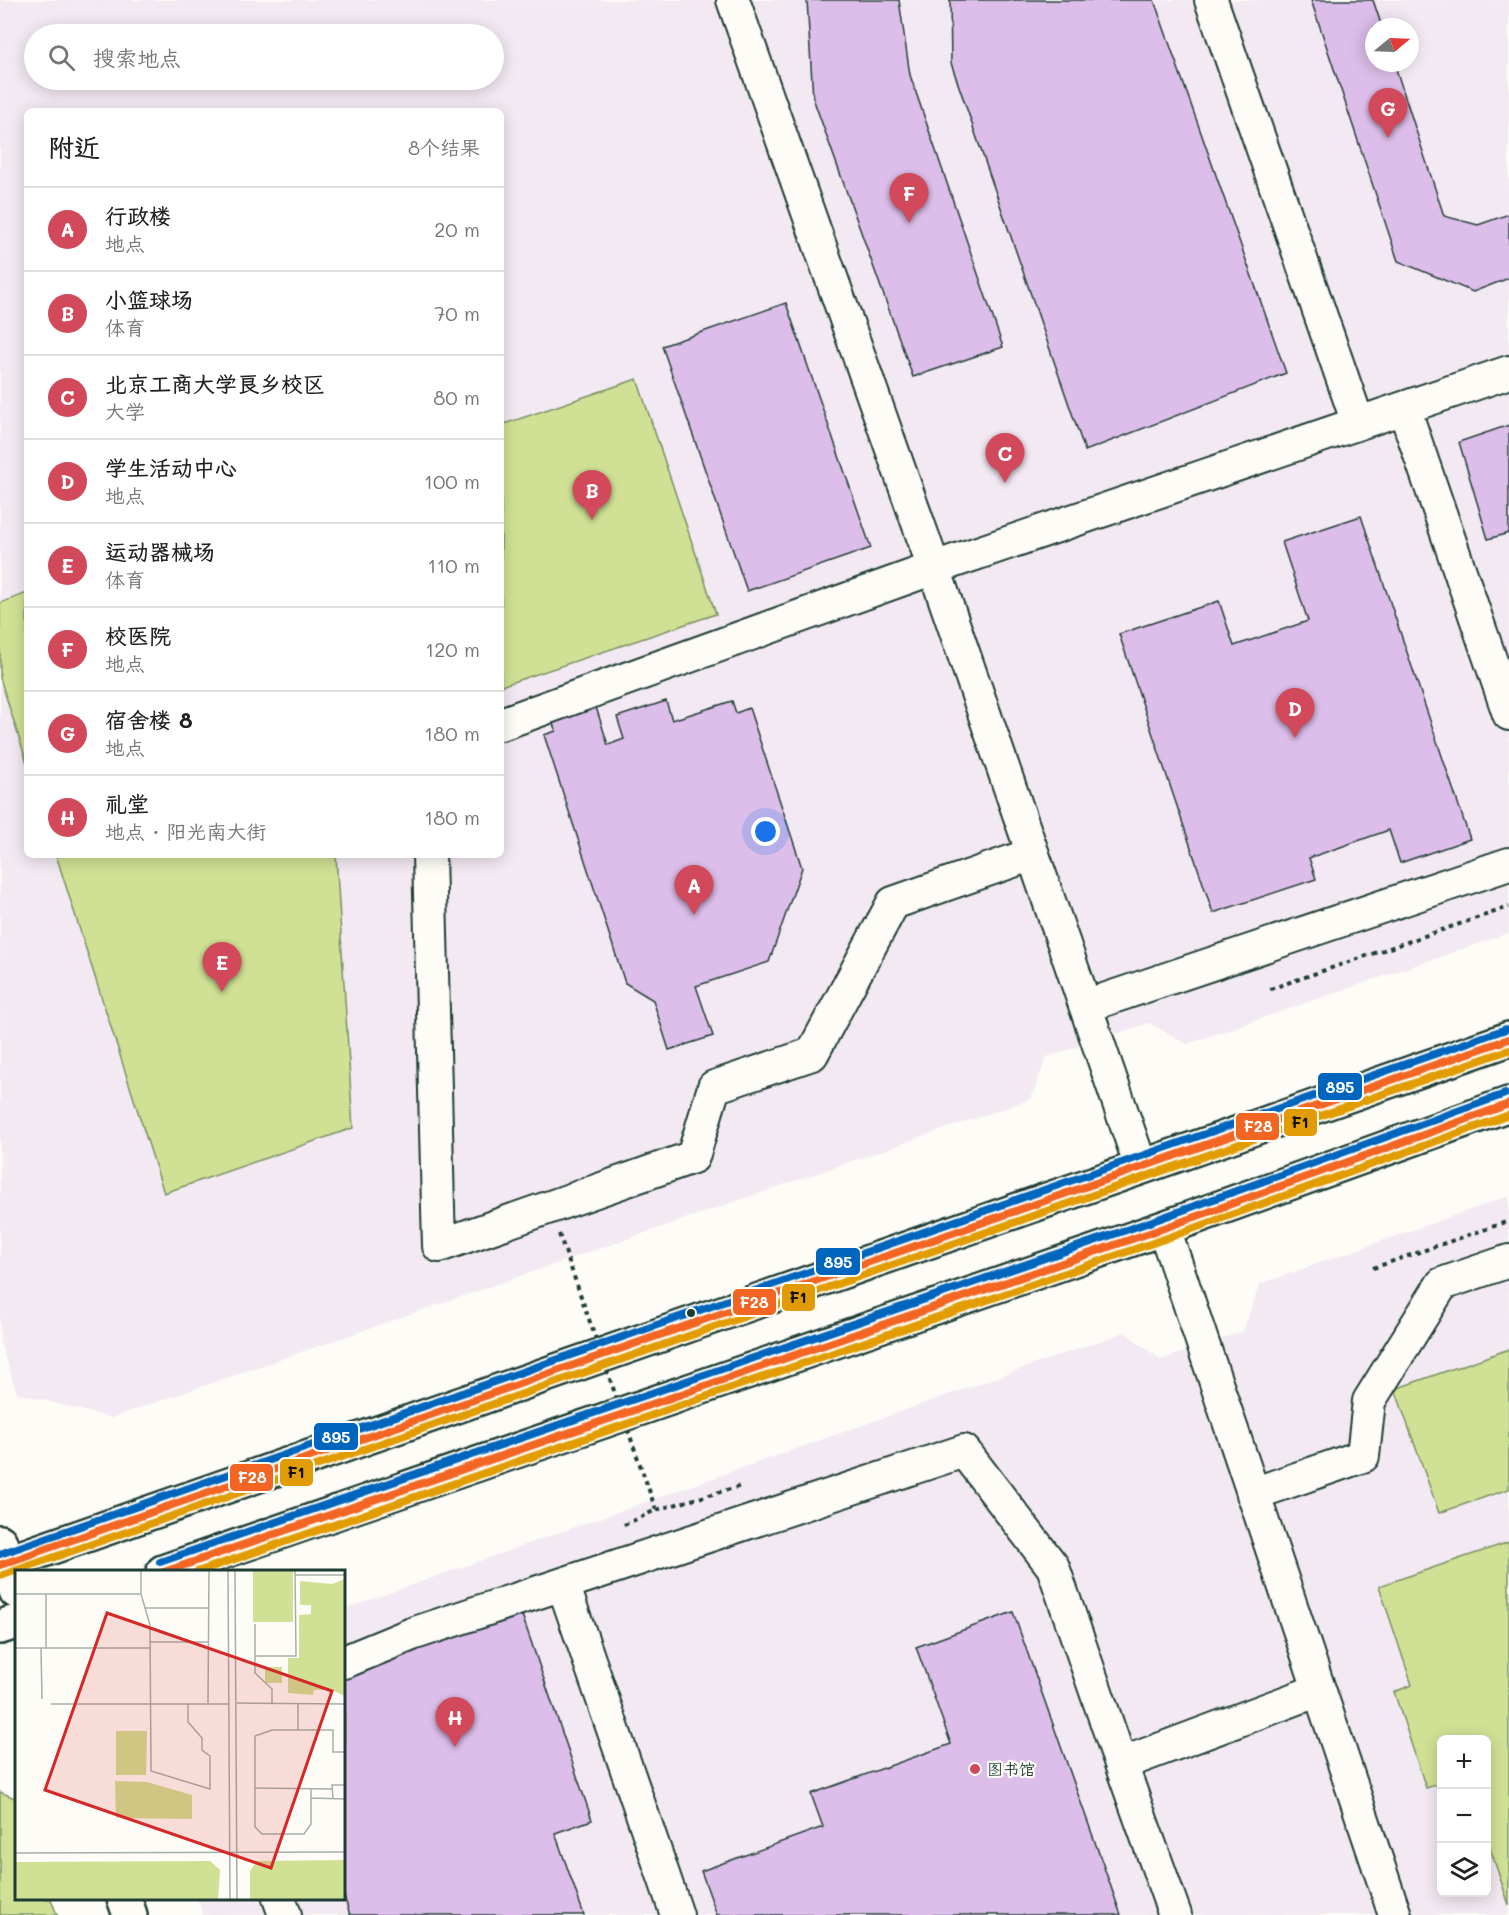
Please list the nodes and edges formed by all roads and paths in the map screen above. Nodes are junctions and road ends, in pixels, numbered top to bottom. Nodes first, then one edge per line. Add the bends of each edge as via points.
1 (733, 0) edge
2 (1211, 0) edge
3 (1509, 372) edge
4 (1404, 408) junction
5 (1358, 423) junction
6 (934, 568) junction
7 (1509, 714) edge
8 (504, 723) edge
9 (1033, 854) junction
10 (429, 858) edge
11 (1509, 864) edge
12 (1509, 907) edge
13 (1270, 989) dead end
14 (1086, 1006) junction
15 (1509, 1039) edge
16 (1509, 1104) edge
17 (1141, 1167) junction
18 (1509, 1221) edge
19 (1164, 1228) junction
20 (559, 1234) dead end
21 (1509, 1261) edge
22 (1373, 1268) dead end
23 (752, 1483) dead end
24 (1253, 1494) junction
25 (656, 1510) junction
26 (615, 1530) dead end
27 (6, 1565) edge
28 (169, 1570) edge
29 (563, 1584) junction
30 (15, 1622) edge
31 (0, 1627) edge
32 (345, 1662) edge
33 (1319, 1690) junction
34 (1121, 1764) junction
35 (124, 1900) edge
36 (279, 1900) edge
37 (130, 1915) edge
38 (285, 1915) edge
39 (677, 1915) edge
40 (1175, 1915) edge
41 (1395, 1915) edge

1 - 6 street
2 - 5 street
3 - 4 street
4 - 5 street
4 - 7 street
5 - 6 street
6 - 8 street
6 - 9 street
9 - 10 street via 893,903 812,1054 714,1087 693,1157 439,1246
9 - 14 street
11 - 14 street
12 - 13 path
14 - 17 street
15 - 17 main road
16 - 19 main road
17 - 27 main road
18 - 22 path
19 - 24 street
19 - 28 main road
20 - 25 path, bridge
21 - 24 street via 1442,1284 1369,1401 1363,1456
23 - 25 path
24 - 33 street
25 - 26 path
29 - 32 street via 412,1634
29 - 34 street via 964,1451 1053,1567
29 - 39 street
30 - 31 main road
33 - 34 street
33 - 41 street
34 - 40 street
35 - 37 main road
36 - 38 street

